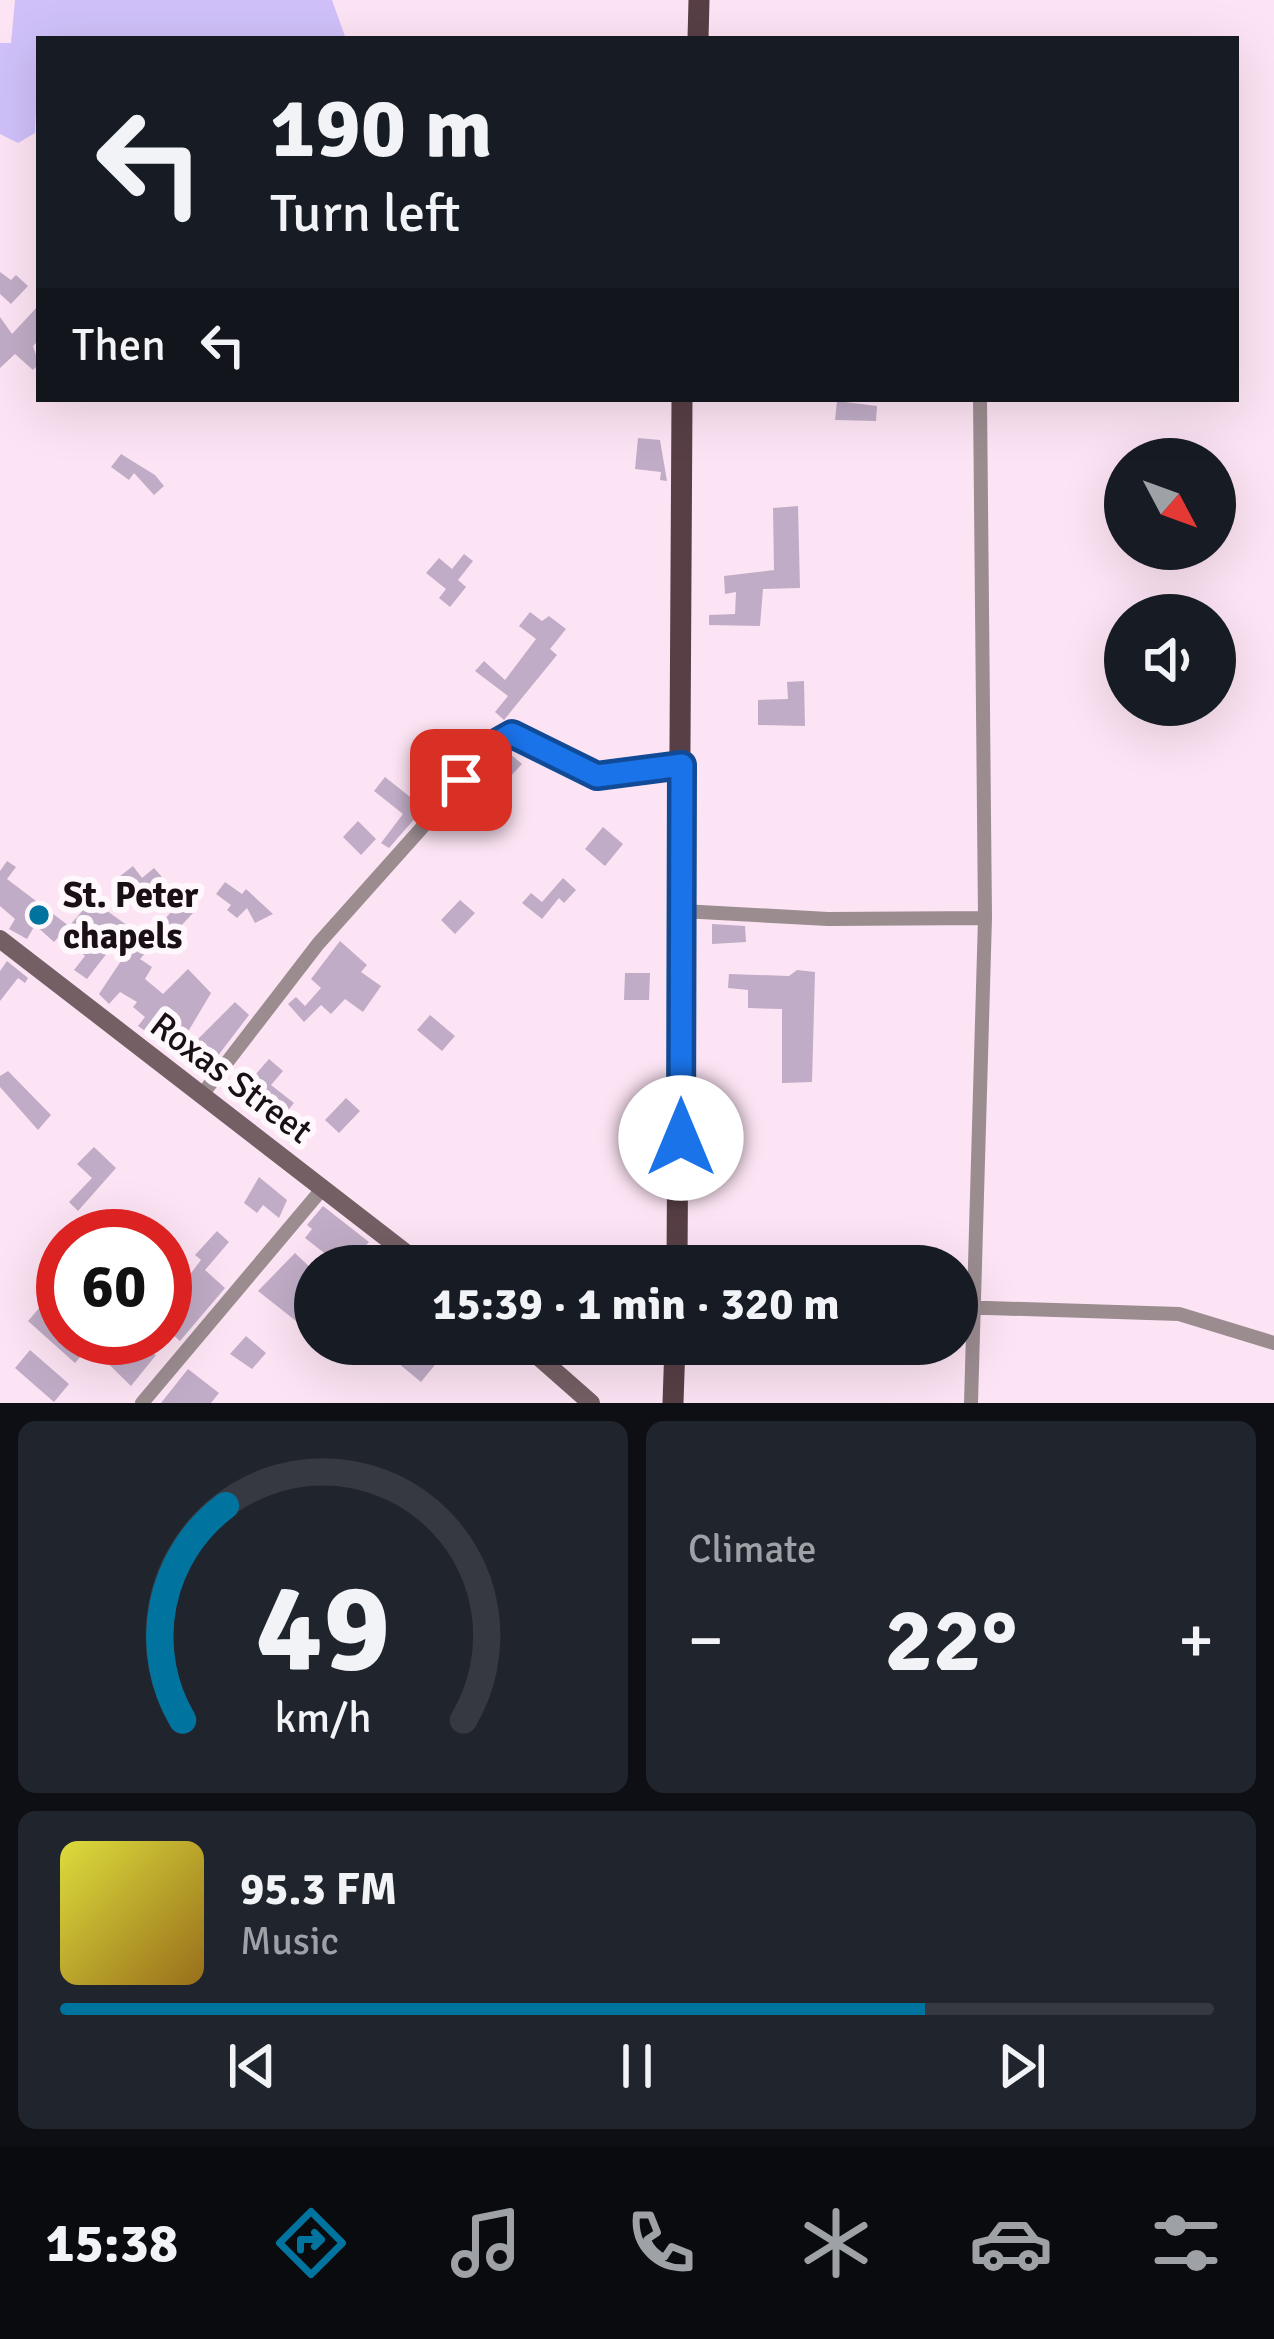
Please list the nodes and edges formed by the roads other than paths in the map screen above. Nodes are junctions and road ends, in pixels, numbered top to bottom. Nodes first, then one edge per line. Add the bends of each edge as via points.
1 (699, 0) edge
2 (698, 36) edge
3 (682, 402) edge
4 (980, 402) edge
5 (682, 765) junction
6 (682, 911) junction
7 (985, 918) junction
8 (0, 940) edge
9 (201, 1096) junction
10 (323, 1188) junction
11 (397, 1245) edge
12 (677, 1245) edge
13 (976, 1245) edge
14 (978, 1306) edge
15 (1274, 1342) edge
16 (548, 1365) edge
17 (674, 1365) edge
18 (972, 1365) edge
19 (142, 1403) edge
20 (591, 1403) edge
21 (673, 1403) edge
22 (971, 1403) edge

1 - 2 main road
3 - 5 main road
4 - 7 street
5 - 6 main road
5 - 9 street via 597,776 523,738 503,737 318,944
6 - 7 street
6 - 12 main road
7 - 13 street
8 - 9 main road, Roxas Street
9 - 10 main road, Roxas Street
10 - 11 main road, Roxas Street
10 - 19 street
14 - 15 street via 1179,1314
16 - 20 main road
17 - 21 main road
18 - 22 street

